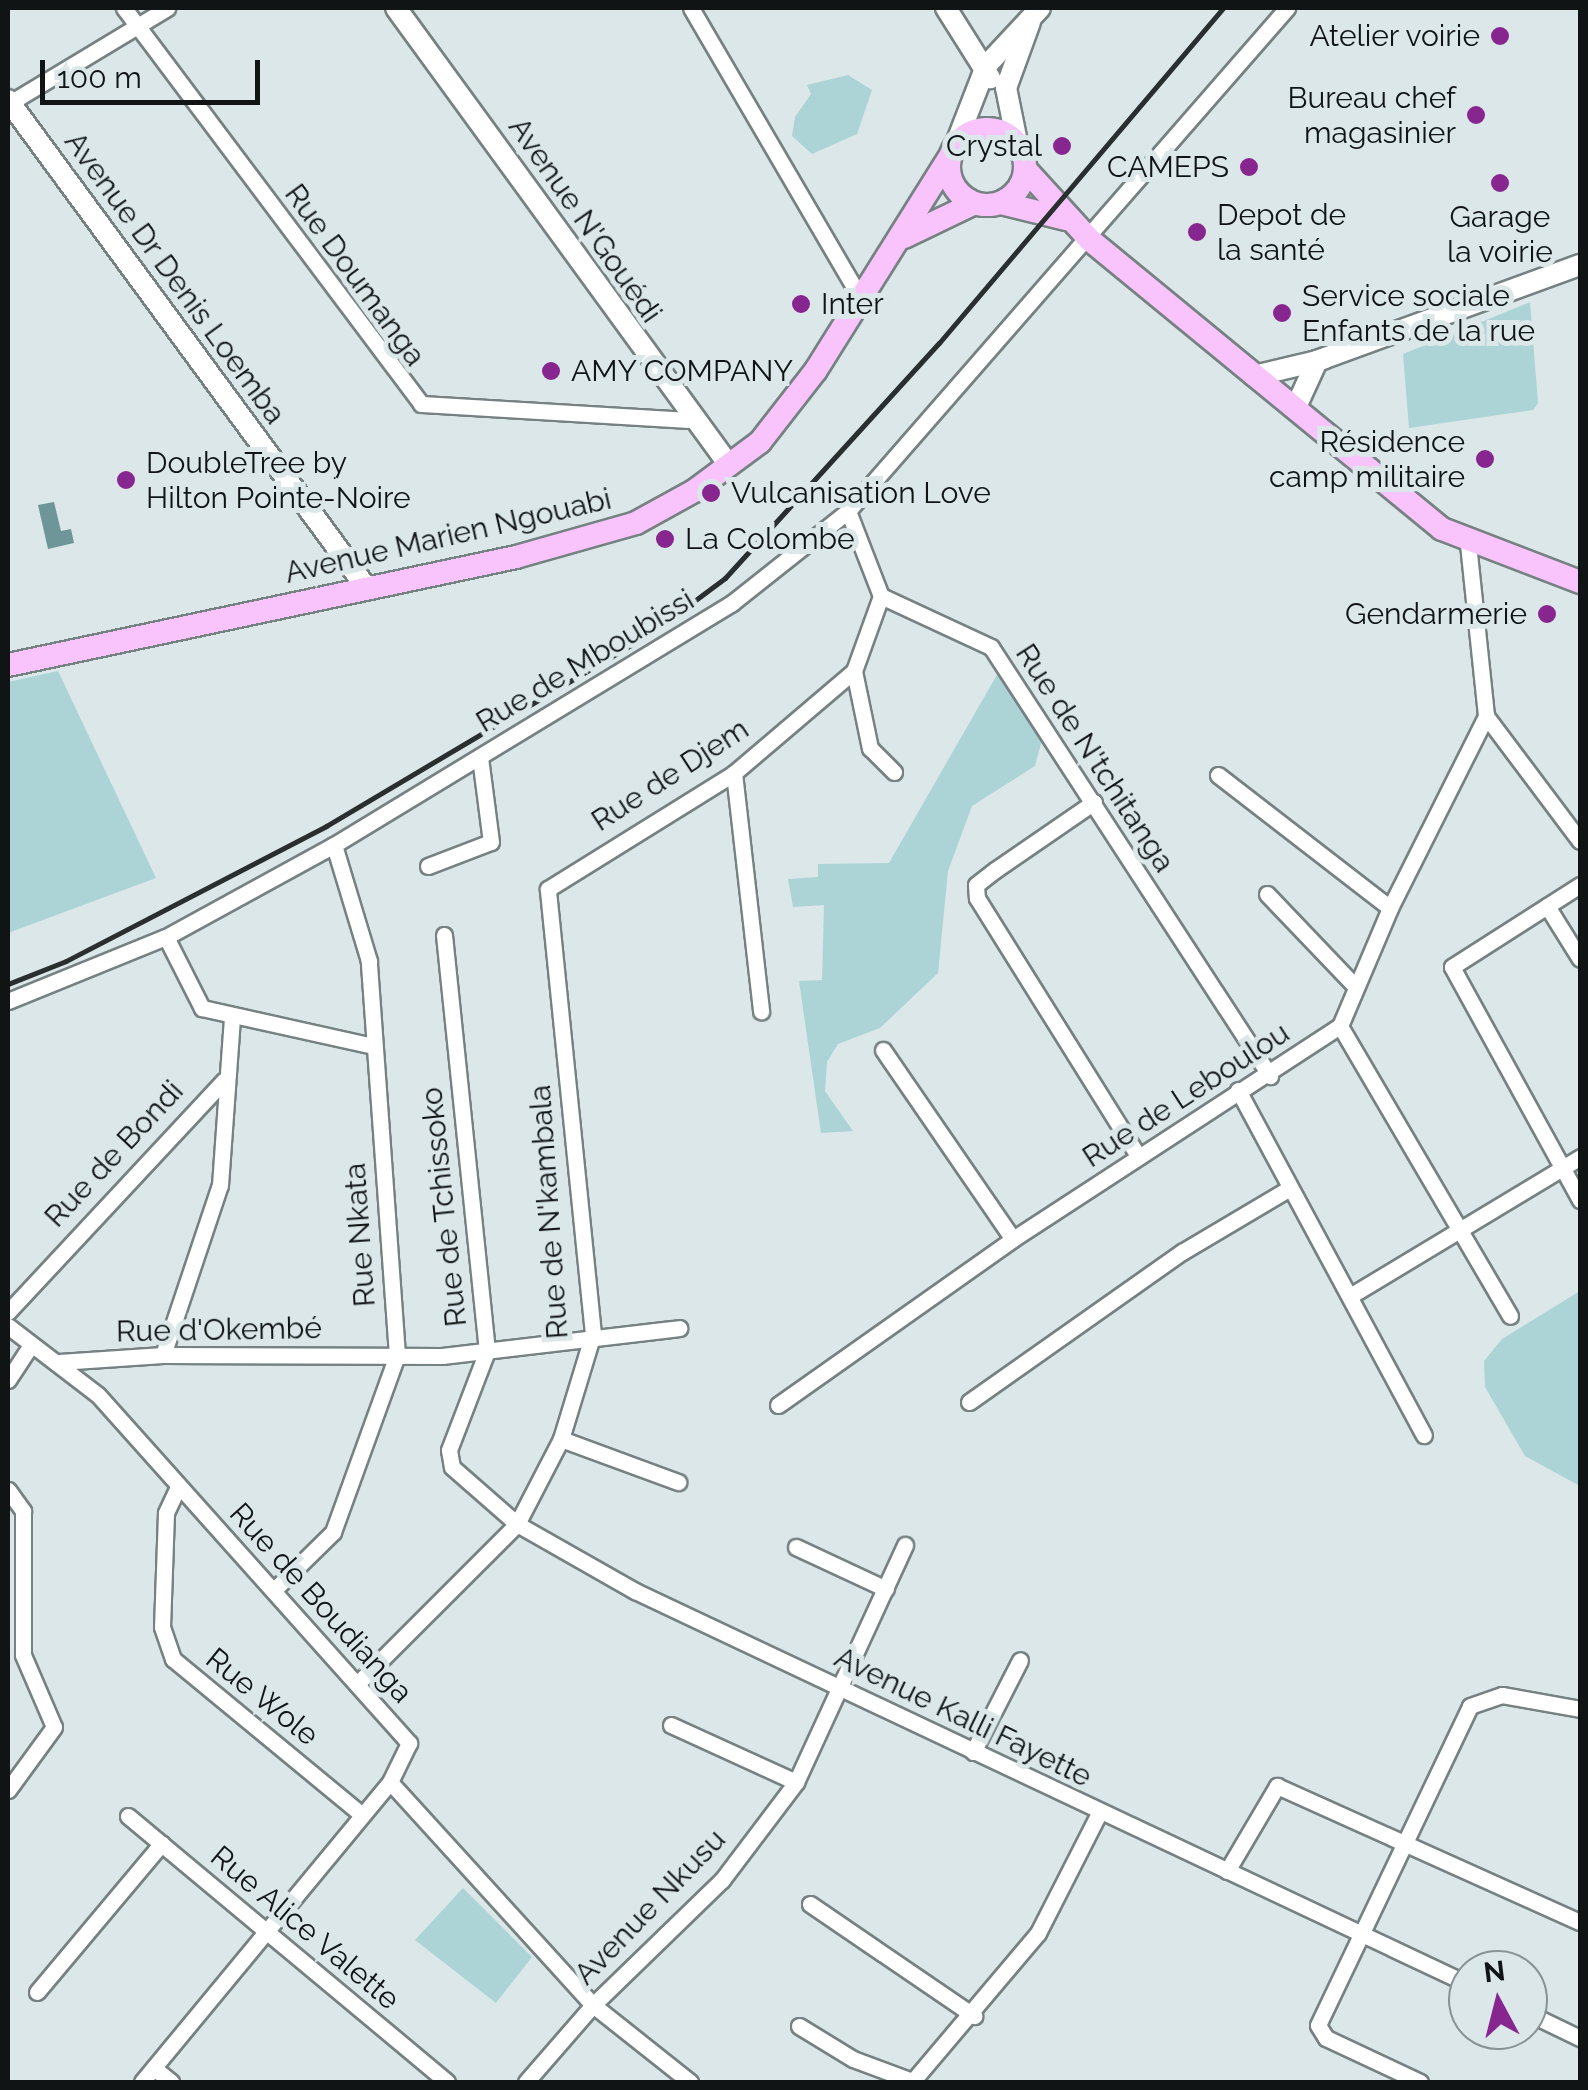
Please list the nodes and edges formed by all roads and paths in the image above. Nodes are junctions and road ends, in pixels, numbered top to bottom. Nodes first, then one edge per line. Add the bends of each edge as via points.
1 (124, 8) edge
2 (167, 8) edge
3 (396, 8) edge
4 (691, 8) edge
5 (946, 8) edge
6 (1287, 8) edge
7 (1035, 15) edge
8 (137, 25) junction
9 (960, 30) junction
10 (1012, 36) junction
11 (986, 66) junction
12 (8, 102) edge
13 (971, 103) junction
14 (1006, 115) junction
15 (1016, 142) junction
16 (952, 152) junction
17 (1026, 170) junction
18 (973, 204) junction
19 (1001, 204) junction
20 (1066, 218) junction
21 (1090, 240) junction
22 (897, 242) junction
23 (1580, 265) edge
24 (859, 296) junction
25 (1318, 360) junction
26 (1254, 376) junction
27 (1295, 409) junction
28 (690, 420) junction
29 (729, 464) junction
30 (848, 511) junction
31 (1468, 544) junction
32 (1580, 582) edge
33 (366, 587) junction
34 (881, 596) junction
35 (8, 665) edge
36 (854, 671) junction
37 (1486, 716) junction
38 (480, 758) junction
39 (894, 772) dead end
40 (734, 773) junction
41 (1218, 775) dead end
42 (1094, 802) junction
43 (1580, 841) edge
44 (334, 845) junction
45 (428, 866) dead end
46 (1580, 886) edge
47 (1267, 894) dead end
48 (546, 896) joint
49 (1548, 906) junction
50 (1390, 908) junction
51 (444, 935) dead end
52 (166, 936) junction
53 (1580, 960) edge
54 (1354, 985) junction
55 (8, 1001) edge
56 (760, 1011) dead end
57 (232, 1018) junction
58 (1340, 1026) junction
59 (374, 1046) junction
60 (884, 1050) dead end
61 (1270, 1076) junction
62 (224, 1080) junction
63 (1238, 1090) junction
64 (1139, 1156) junction
65 (1580, 1158) edge
66 (1558, 1166) junction
67 (1288, 1190) junction
68 (1580, 1200) edge
69 (1456, 1228) junction
70 (1014, 1239) junction
71 (1350, 1296) junction
72 (8, 1312) edge
73 (1510, 1316) dead end
74 (8, 1326) edge
75 (679, 1328) dead end
76 (593, 1334) junction
77 (31, 1344) junction
78 (487, 1350) junction
79 (164, 1354) junction
80 (397, 1355) junction
81 (59, 1362) junction
82 (8, 1380) edge
83 (969, 1402) dead end
84 (778, 1405) dead end
85 (1424, 1435) dead end
86 (561, 1438) junction
87 (452, 1467) joint
88 (678, 1482) dead end
89 (178, 1487) junction
90 (8, 1490) edge
91 (517, 1524) junction
92 (905, 1546) dead end
93 (796, 1547) dead end
94 (274, 1590) junction
95 (886, 1590) junction
96 (1020, 1660) dead end
97 (358, 1683) junction
98 (844, 1688) junction
99 (1580, 1709) edge
100 (671, 1726) dead end
101 (973, 1752) junction
102 (390, 1782) junction
103 (796, 1782) junction
104 (8, 1790) edge
105 (361, 1814) junction
106 (1098, 1815) junction
107 (128, 1816) dead end
108 (1410, 1842) junction
109 (162, 1843) junction
110 (1227, 1871) junction
111 (810, 1904) dead end
112 (1580, 1922) edge
113 (265, 1933) junction
114 (1364, 1936) junction
115 (1448, 1975) edge
116 (38, 1992) dead end
117 (593, 2005) junction
118 (974, 2016) junction
119 (1548, 2022) edge
120 (798, 2026) dead end
121 (1580, 2038) edge
122 (154, 2068) junction
123 (142, 2082) edge
124 (172, 2082) edge
125 (447, 2082) edge
126 (526, 2082) edge
127 (690, 2082) edge
128 (913, 2082) edge
129 (1420, 2082) edge

1 - 8 street, Rue Doumanga
2 - 8 street
3 - 28 street, Avenue N'Gouédi
4 - 24 street
5 - 9 street
6 - 21 street, Rue de Mboubissi
7 - 10 street, Avenue Marien Ngouabi
7 - 14 street, Avenue Marien Ngouabi via 1006,88
8 - 12 street
8 - 28 street, Rue Doumanga via 421,404
9 - 10 street via 988,40
9 - 11 street, Avenue Marien Ngouabi
9 - 13 street, Avenue Marien Ngouabi
10 - 11 street, Avenue Marien Ngouabi
11 - 13 street, Avenue Marien Ngouabi
11 - 14 street, Avenue Marien Ngouabi
12 - 33 street, Avenue Dr Denis Loemba
13 - 16 street, Avenue Marien Ngouabi
14 - 15 street, Avenue Marien Ngouabi
15 - 16 main road via 990,128
15 - 17 main road
16 - 18 main road via 952,185
16 - 22 main road, Avenue Marien Ngouabi
17 - 19 main road via 1022,184
17 - 20 main road
18 - 19 main road
18 - 22 main road, Avenue Marien Ngouabi
19 - 20 main road
20 - 21 main road
21 - 26 main road
21 - 30 street, Rue de Mboubissi
22 - 24 main road, Avenue Marien Ngouabi
23 - 25 street
24 - 29 main road, Avenue Marien Ngouabi via 816,370 760,442
25 - 26 street
25 - 27 street
26 - 27 main road
27 - 31 main road
28 - 29 street, Avenue N'Gouédi
29 - 33 main road, Avenue Marien Ngouabi via 636,524
30 - 34 street
30 - 38 street, Rue de Mboubissi via 732,603
31 - 32 main road
31 - 37 street
33 - 35 main road, Avenue Marien Ngouabi
34 - 36 street, Rue de Djem
34 - 42 street, Rue de N'tchitanga via 991,647
36 - 39 street via 870,748
36 - 40 street, Rue de Djem
37 - 43 street
37 - 50 street
38 - 44 street, Rue de Mboubissi
38 - 45 street via 491,842
40 - 48 street, Rue de Djem via 553,883
40 - 56 street
41 - 50 street
42 - 61 street, Rue de N'tchitanga
42 - 64 street via 976,885 980,910
44 - 52 street, Rue de Mboubissi
44 - 59 street, Rue Nkata via 369,961
46 - 49 street
47 - 54 street
48 - 76 street, Rue de N'kambala
49 - 53 street
49 - 66 street via 1452,967
50 - 54 street
51 - 78 street, Rue de Tchissoko
52 - 55 street, Rue de Mboubissi
52 - 57 street via 195,1003
54 - 58 street via 1352,1010
57 - 59 street
57 - 62 street
58 - 61 street, Rue de Leboulou
58 - 69 street
59 - 80 street, Rue Nkata
60 - 70 street
61 - 63 street, Rue de Leboulou
62 - 72 street, Rue de Bondi
62 - 79 street via 220,1185
63 - 64 street, Rue de Leboulou
63 - 67 street
64 - 70 street, Rue de Leboulou
65 - 66 street
66 - 68 street
66 - 69 street
67 - 71 street
67 - 83 street via 1182,1252
69 - 71 street
69 - 73 street
70 - 84 street, Rue de Leboulou
71 - 85 street
74 - 77 street, Rue de Boudianga
75 - 76 street, Rue d'Okembé
76 - 78 street, Rue d'Okembé
76 - 86 street, Rue de N'kambala
77 - 81 street, Rue de Boudianga
77 - 82 street
78 - 80 street, Rue d'Okembé
78 - 87 street, Rue de Tchissoko via 449,1450
79 - 80 street, Rue d'Okembé
79 - 81 street, Rue d'Okembé
80 - 94 street, Rue Nkata via 332,1532
81 - 89 street, Rue de Boudianga via 98,1395
86 - 88 street
86 - 91 street, Rue de N'kambala
87 - 91 street, Avenue Kalli Fayette
89 - 94 street, Rue de Boudianga
89 - 105 street, Rue Wole via 166,1512 162,1627 173,1659
90 - 104 street via 23,1511 23,1655 54,1727
91 - 97 street, Rue de N'kambala
91 - 98 street, Avenue Kalli Fayette via 635,1591
92 - 95 street, Avenue Nkusu
93 - 95 street
94 - 97 street, Rue de Boudianga
95 - 98 street, Avenue Nkusu
96 - 101 street
97 - 102 street, Rue de Boudianga via 409,1743
98 - 101 street, Avenue Kalli Fayette
98 - 103 street, Avenue Nkusu
99 - 108 street via 1528,1698 1482,1699 1457,1721
100 - 103 street
101 - 106 street, Avenue Kalli Fayette
102 - 105 street, Rue de Boudianga
102 - 117 street
103 - 117 street, Avenue Nkusu via 722,1880
105 - 113 street, Rue de Boudianga
106 - 110 street, Avenue Kalli Fayette
106 - 118 street via 1038,1933
107 - 109 street, Rue Alice Valette
108 - 110 street via 1277,1786
108 - 112 street
108 - 114 street
109 - 113 street, Rue Alice Valette
109 - 116 street
110 - 114 street, Avenue Kalli Fayette
111 - 118 street
113 - 122 street, Rue de Boudianga
113 - 125 street, Rue Alice Valette
114 - 115 street, Avenue Kalli Fayette
114 - 129 street via 1322,2028 1326,2038
117 - 126 street, Avenue Nkusu
117 - 127 street
118 - 128 street
119 - 121 street
120 - 128 street via 864,2064
122 - 123 street, Rue de Boudianga
122 - 124 street

